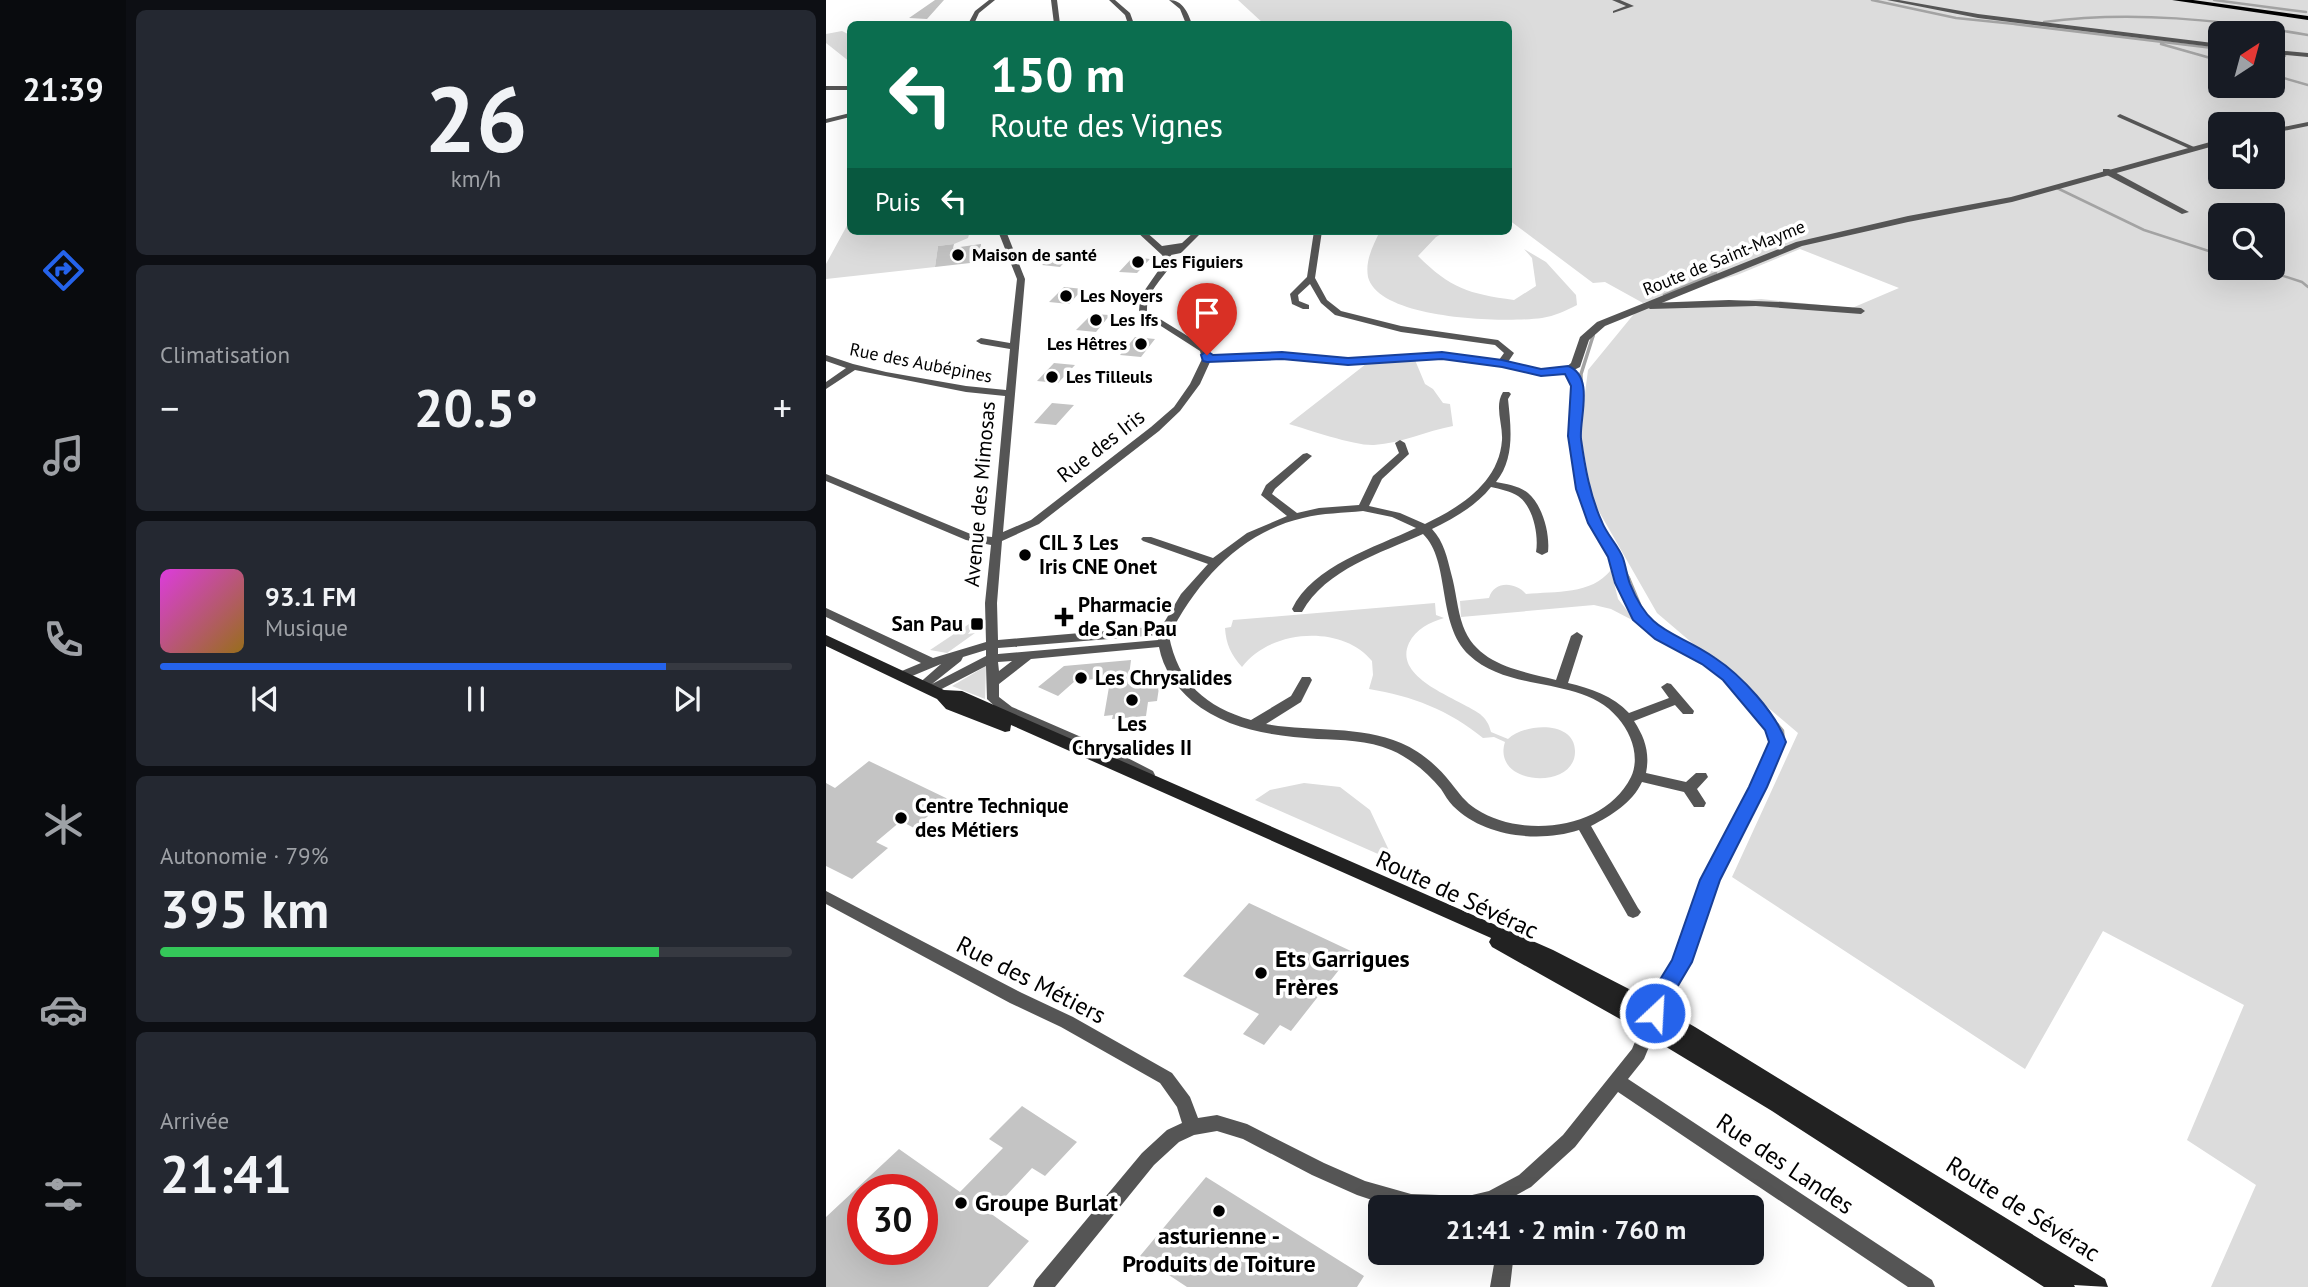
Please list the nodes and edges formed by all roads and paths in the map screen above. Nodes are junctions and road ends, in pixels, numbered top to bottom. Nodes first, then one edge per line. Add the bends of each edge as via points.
1 (992, 0) edge
2 (1054, 0) edge
3 (1112, 0) edge
4 (1172, 0) edge
5 (1615, 0) edge
6 (1890, 0) edge
7 (2176, 0) edge
8 (1615, 12) dead end
9 (2308, 18) edge
10 (973, 21) edge
11 (1057, 21) edge
12 (1130, 21) edge
13 (1188, 21) edge
14 (2208, 44) edge
15 (2286, 53) edge
16 (2308, 55) edge
17 (826, 88) edge
18 (847, 88) edge
19 (847, 116) edge
20 (2120, 116) dead end
21 (826, 121) edge
22 (2308, 124) edge
23 (2285, 129) edge
24 (2208, 144) edge
25 (2192, 148) junction
26 (2106, 172) junction
27 (2185, 212) dead end
28 (1004, 235) edge
29 (1145, 235) edge
30 (1195, 235) edge
31 (1317, 235) edge
32 (1164, 252) junction
33 (1311, 278) junction
34 (1319, 293) joint
35 (1650, 306) junction
36 (1306, 307) dead end
37 (1861, 312) dead end
38 (982, 341) dead end
39 (1015, 346) junction
40 (826, 358) edge
41 (1207, 359) junction
42 (1502, 363) junction
43 (852, 368) junction
44 (1568, 370) junction
45 (826, 386) edge
46 (1010, 393) junction
47 (1506, 394) dead end
48 (1400, 443) dead end
49 (1307, 456) dead end
50 (826, 477) edge
51 (1491, 484) junction
52 (1363, 508) junction
53 (1294, 516) junction
54 (1427, 531) junction
55 (997, 538) junction
56 (1147, 539) dead end
57 (1542, 552) dead end
58 (1214, 562) junction
59 (1298, 609) dead end
60 (826, 612) edge
61 (1577, 636) dead end
62 (1165, 637) junction
63 (826, 640) edge
64 (990, 645) junction
65 (960, 656) junction
66 (1027, 656) junction
67 (990, 659) junction
68 (932, 663) junction
69 (901, 676) junction
70 (1306, 680) dead end
71 (992, 683) junction
72 (1561, 684) junction
73 (1667, 687) dead end
74 (932, 690) junction
75 (1678, 699) junction
76 (1688, 711) dead end
77 (1627, 719) junction
78 (1252, 726) junction
79 (1639, 776) junction
80 (1701, 777) dead end
81 (1159, 784) junction
82 (1689, 788) junction
83 (1699, 803) dead end
84 (1584, 826) junction
85 (826, 897) edge
86 (1633, 912) dead end
87 (1653, 1019) junction
88 (1618, 1082) junction
89 (1192, 1127) junction
90 (1384, 1195) edge
91 (1505, 1195) edge
92 (1923, 1198) junction
93 (1503, 1265) edge
94 (1040, 1285) edge
95 (1500, 1287) edge
96 (1926, 1287) edge
97 (2064, 1287) edge
98 (2083, 1287) edge
99 (2097, 1287) edge

1 - 10 street
2 - 11 street
3 - 12 street
4 - 13 street
5 - 8 street via 1631,6
6 - 14 street via 1978,16
7 - 9 main road
15 - 16 street
17 - 18 street
19 - 21 street
20 - 25 street
22 - 23 street
24 - 25 street, Route de Saint-Mayme
25 - 26 street, Route de Saint-Mayme
26 - 27 street
26 - 35 street, Route de Saint-Mayme via 2012,199 1799,244
28 - 39 street, Avenue des Mimosas via 1021,279
29 - 32 street
30 - 32 street via 1178,251
31 - 33 street
32 - 41 street via 1169,261 1166,270 1146,293 1143,312 1204,350
33 - 34 street
33 - 36 street via 1294,294 1296,302
34 - 42 street via 1332,309 1363,320 1498,343 1509,353
35 - 37 street via 1759,302
35 - 44 street, Route de Saint-Mayme via 1590,331 1576,365
38 - 39 street
39 - 46 street, Avenue des Mimosas
40 - 43 street, Rue des Aubépines
41 - 42 street via 1303,357 1348,362 1442,356
41 - 55 street, Rue des Iris via 1189,392 1155,429 1035,522
42 - 44 street via 1549,373
43 - 45 street
43 - 46 street, Rue des Aubépines via 981,392
44 - 87 street via 1577,386 1574,436 1583,489 1640,620 1729,677 1773,728 1777,742 1710,880 1681,962 1656,1004
46 - 55 street, Avenue des Mimosas
47 - 51 street via 1509,436 1504,462
48 - 52 street via 1404,454 1377,478
49 - 53 street via 1266,495
50 - 55 street via 980,542
51 - 54 street
51 - 57 street via 1527,495 1534,504 1544,542
52 - 53 street
52 - 54 street via 1386,511
53 - 58 street via 1264,527
54 - 59 street via 1338,568 1303,598
54 - 72 street via 1438,544 1459,634 1471,651 1495,667
55 - 64 street, Avenue des Mimosas
56 - 58 street
58 - 62 street via 1183,600
60 - 68 street
61 - 72 street
62 - 64 street
62 - 66 street
62 - 78 street via 1175,675 1190,694 1209,708
63 - 69 main road, Route de Sévérac
64 - 65 street
64 - 67 street, Avenue des Mimosas
65 - 68 street
65 - 74 street
66 - 67 street
66 - 71 street
67 - 71 street, Avenue des Mimosas
67 - 74 street
68 - 69 street
69 - 74 main road, Route de Sévérac
70 - 78 street via 1296,699
71 - 81 street, Avenue des Mimosas via 993,699 1007,710 1113,756
72 - 77 street via 1592,694
73 - 75 street
74 - 81 main road, Route de Sévérac via 957,695
74 - 87 main road, Route de Sévérac via 951,705 1403,896
75 - 76 street
75 - 77 street
77 - 79 street via 1643,747
78 - 84 street via 1395,746 1422,762 1461,805 1487,821 1526,830
79 - 82 street
79 - 84 street via 1608,812
80 - 82 street
81 - 87 main road, Route de Sévérac via 1526,945 1623,994
82 - 83 street
84 - 86 street
85 - 89 street, Rue des Métiers via 1166,1078 1184,1102
87 - 88 street via 1638,1054
87 - 92 main road, Route de Sévérac
87 - 99 main road, Route de Sévérac via 1920,1176
88 - 91 street via 1569,1141
88 - 96 street, Rue des Landes
89 - 90 street via 1217,1123 1247,1132 1329,1174
89 - 94 street via 1173,1136 1148,1158
92 - 97 main road, Route de Sévérac
92 - 98 main road, Route de Sévérac via 1956,1208
93 - 95 street

